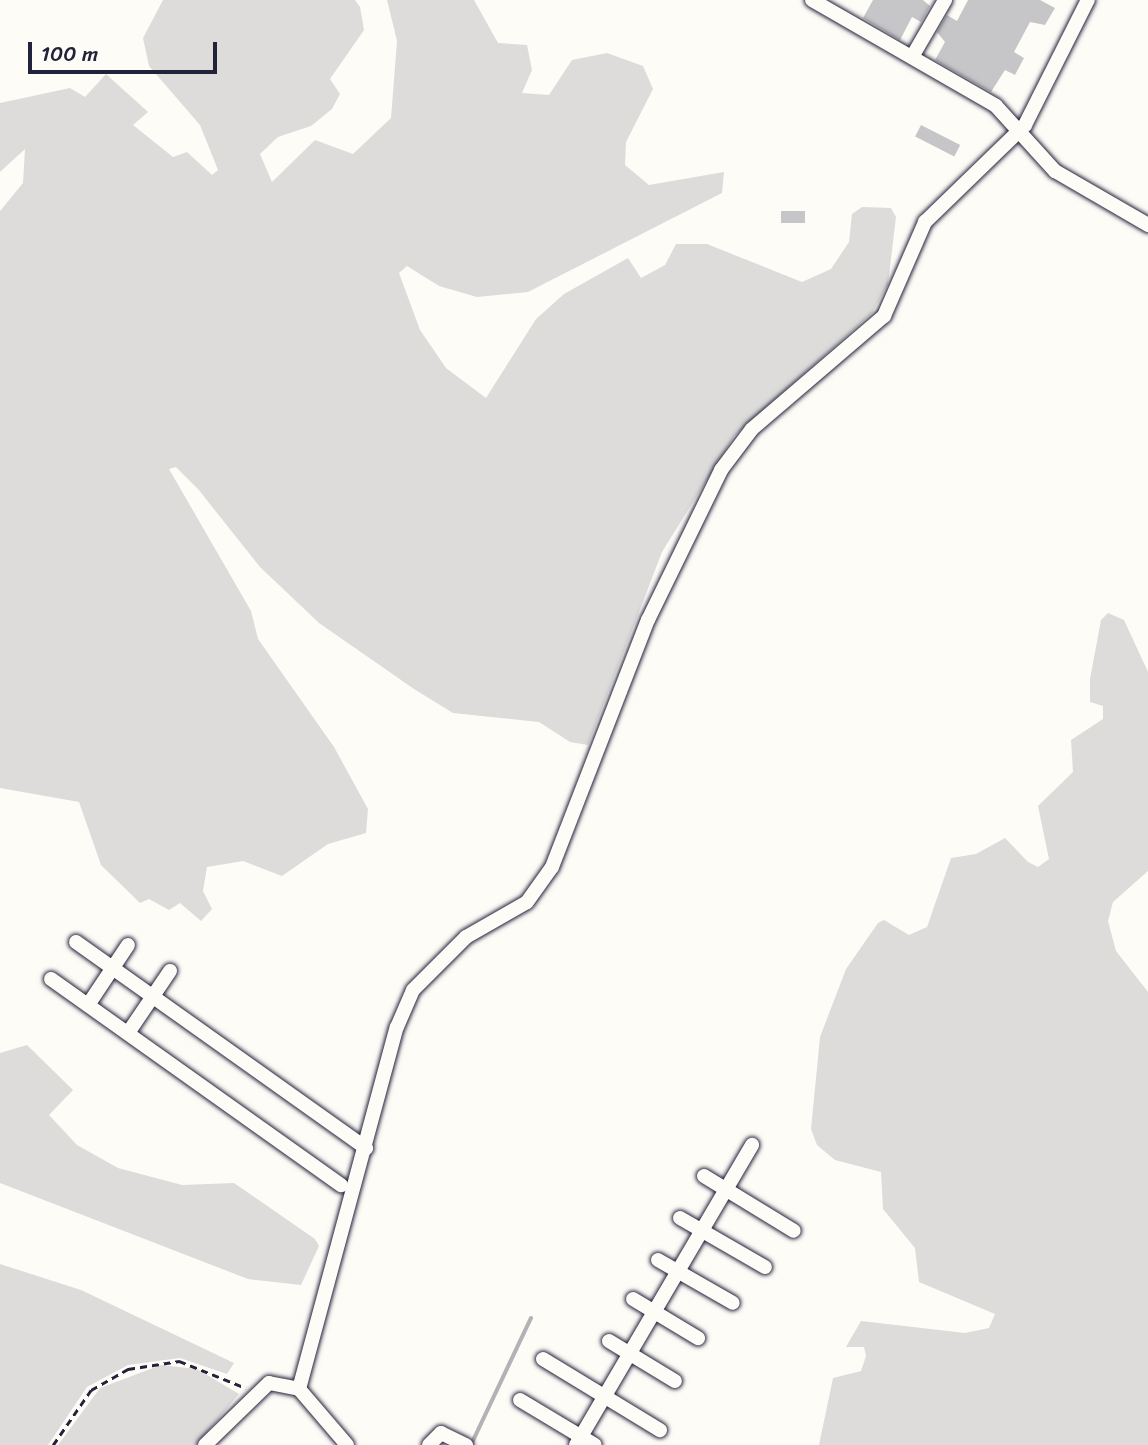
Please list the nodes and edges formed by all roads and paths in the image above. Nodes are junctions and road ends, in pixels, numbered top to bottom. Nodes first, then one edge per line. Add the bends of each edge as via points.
1 (812, 0) edge
2 (945, 0) edge
3 (1088, 0) edge
4 (912, 57) junction
5 (1019, 132) junction
6 (1148, 225) edge
7 (76, 942) dead end
8 (128, 945) dead end
9 (113, 968) junction
10 (170, 971) dead end
11 (51, 979) dead end
12 (152, 997) junction
13 (88, 1005) junction
14 (128, 1033) junction
15 (752, 1145) dead end
16 (366, 1147) junction
17 (704, 1176) dead end
18 (341, 1185) dead end
19 (728, 1190) junction
20 (680, 1218) dead end
21 (703, 1231) junction
22 (794, 1231) dead end
23 (658, 1260) dead end
24 (765, 1267) dead end
25 (679, 1272) junction
26 (633, 1299) dead end
27 (733, 1303) dead end
28 (655, 1312) junction
29 (698, 1338) dead end
30 (609, 1341) dead end
31 (630, 1354) junction
32 (543, 1359) dead end
33 (675, 1381) dead end
34 (299, 1389) junction
35 (255, 1393) junction
36 (605, 1396) junction
37 (520, 1400) dead end
38 (660, 1430) dead end
39 (579, 1441) edge
40 (53, 1445) edge
41 (205, 1445) edge
42 (347, 1445) edge
43 (429, 1445) edge
44 (466, 1445) edge
45 (595, 1445) edge

1 - 4 street
2 - 4 street
3 - 5 street
4 - 5 street via 996,106
5 - 6 street via 1055,171
5 - 16 street via 925,222 884,316 752,429 721,470 648,620 552,867 527,902 466,937 413,990 397,1027
7 - 9 street
8 - 9 street
9 - 12 street
9 - 13 street
10 - 12 street
11 - 13 street
12 - 14 street
12 - 16 street
13 - 14 street
14 - 18 street
15 - 19 street
16 - 34 street
17 - 19 street
19 - 21 street
19 - 22 street
20 - 21 street
21 - 24 street
21 - 25 street
23 - 25 street
25 - 27 street
25 - 28 street
26 - 28 street
28 - 29 street
28 - 31 street
30 - 31 street
31 - 33 street
31 - 36 street
32 - 36 street
34 - 35 street via 281,1381
34 - 42 street
35 - 40 path via 195,1364 128,1369 91,1390
35 - 41 street
36 - 38 street
36 - 39 street
37 - 39 street
39 - 45 street
43 - 44 street via 441,1433

